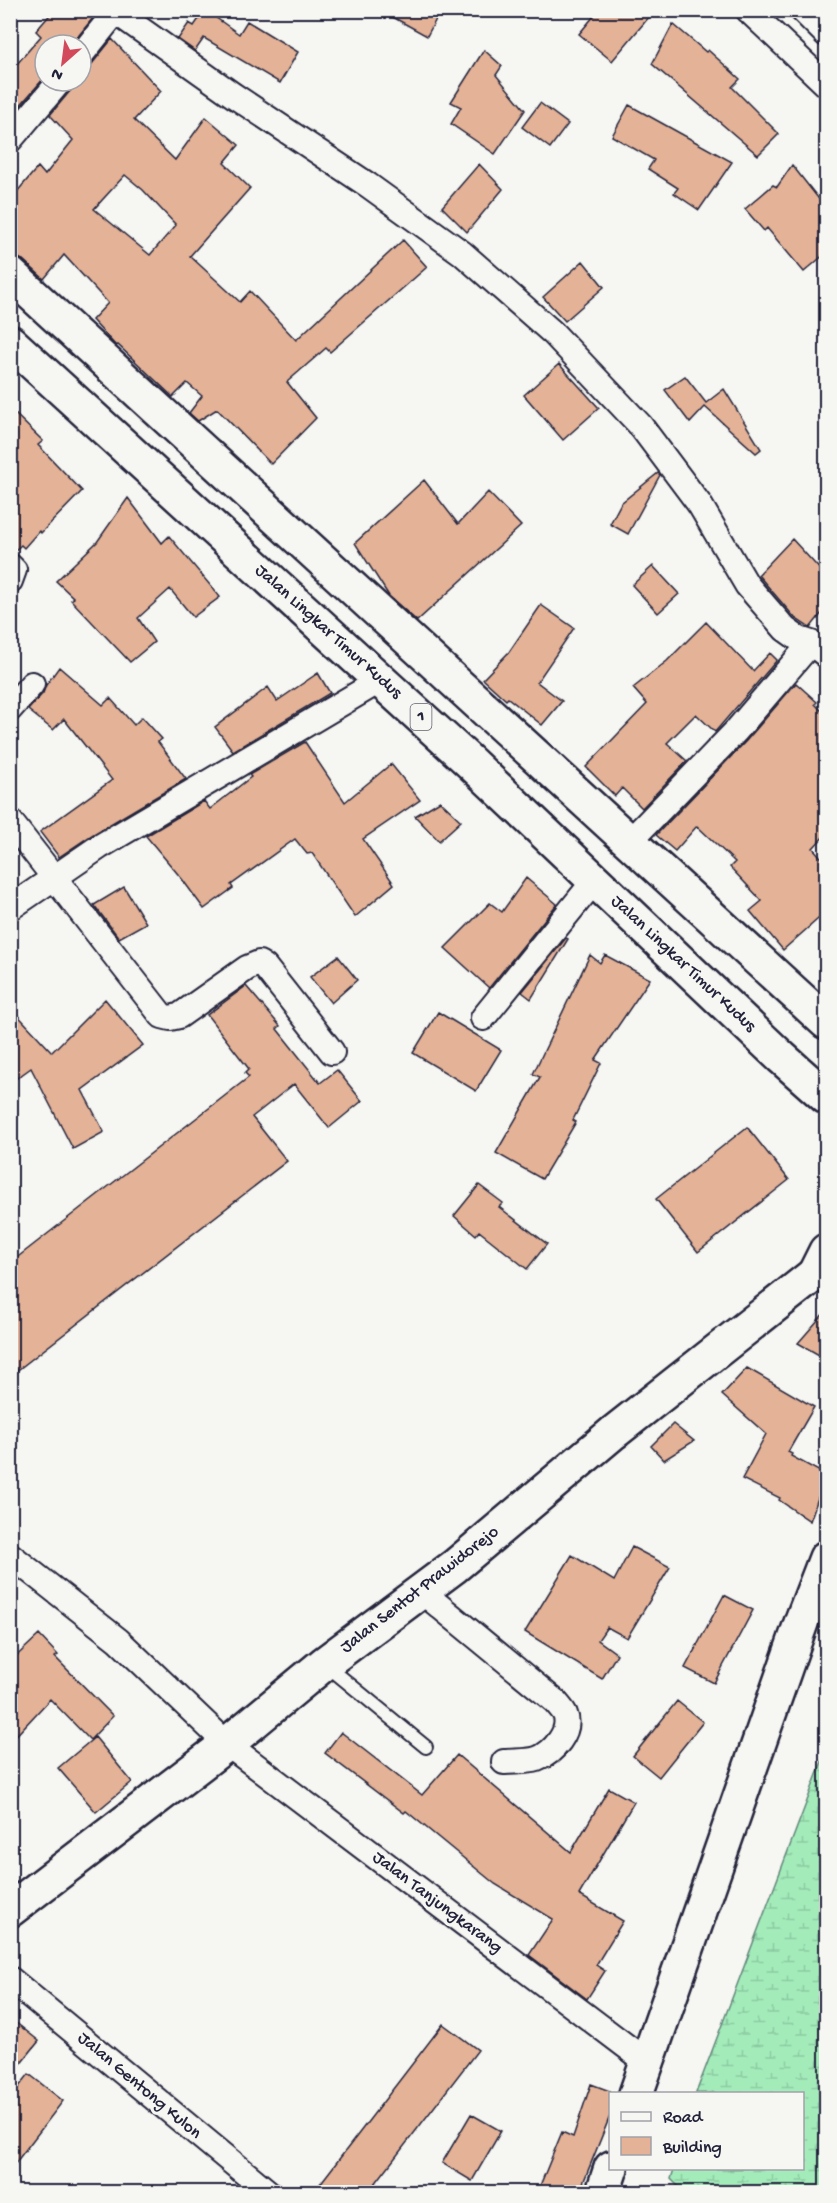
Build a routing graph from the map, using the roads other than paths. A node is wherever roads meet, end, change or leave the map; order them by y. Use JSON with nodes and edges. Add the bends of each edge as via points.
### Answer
{"nodes":[{"id":1,"x":748,"y":10,"type":"edge"},
{"id":2,"x":802,"y":10,"type":"edge"},
{"id":3,"x":116,"y":11,"type":"edge"},
{"id":4,"x":826,"y":34,"type":"edge"},
{"id":5,"x":93,"y":40,"type":"edge"},
{"id":6,"x":826,"y":84,"type":"edge"},
{"id":7,"x":50,"y":93,"type":"edge"},
{"id":8,"x":10,"y":140,"type":"edge"},
{"id":9,"x":10,"y":274,"type":"edge"},
{"id":10,"x":10,"y":342,"type":"edge"},
{"id":11,"x":10,"y":566,"type":"edge"},
{"id":12,"x":10,"y":581,"type":"edge"},
{"id":13,"x":819,"y":649,"type":"edge"},
{"id":14,"x":381,"y":680,"type":"junction"},
{"id":15,"x":32,"y":684,"type":"dead end"},
{"id":16,"x":10,"y":709,"type":"edge"},
{"id":17,"x":10,"y":821,"type":"edge"},
{"id":18,"x":630,"y":841,"type":"junction"},
{"id":19,"x":56,"y":877,"type":"junction"},
{"id":20,"x":595,"y":880,"type":"junction"},
{"id":21,"x":10,"y":908,"type":"edge"},
{"id":22,"x":793,"y":992,"type":"junction"},
{"id":23,"x":826,"y":1012,"type":"edge"},
{"id":24,"x":483,"y":1018,"type":"dead end"},
{"id":25,"x":826,"y":1022,"type":"edge"},
{"id":26,"x":332,"y":1052,"type":"dead end"},
{"id":27,"x":826,"y":1097,"type":"edge"},
{"id":28,"x":822,"y":1264,"type":"edge"},
{"id":29,"x":10,"y":1555,"type":"edge"},
{"id":30,"x":826,"y":1558,"type":"edge"},
{"id":31,"x":421,"y":1592,"type":"junction"},
{"id":32,"x":325,"y":1663,"type":"junction"},
{"id":33,"x":227,"y":1744,"type":"junction"},
{"id":34,"x":426,"y":1747,"type":"dead end"},
{"id":35,"x":504,"y":1762,"type":"dead end"},
{"id":36,"x":10,"y":1910,"type":"edge"},
{"id":37,"x":10,"y":1978,"type":"edge"},
{"id":38,"x":647,"y":2062,"type":"junction"},
{"id":39,"x":637,"y":2092,"type":"edge"},
{"id":40,"x":611,"y":2170,"type":"edge"},
{"id":41,"x":254,"y":2188,"type":"edge"},
{"id":42,"x":603,"y":2193,"type":"edge"}],
"edges":[{"from":1,"to":6,"type":"street"},
{"from":2,"to":4,"type":"street"},
{"from":3,"to":5,"type":"street"},
{"from":3,"to":13,"type":"street","via":[[462,253],[553,333],[640,425],[700,505],[747,585],[785,629]]},
{"from":7,"to":8,"type":"street"},
{"from":9,"to":18,"type":"main road"},
{"from":10,"to":14,"type":"main road","name":"Jalan Lingkar Timur Kudus","number":"1"},
{"from":11,"to":12,"type":"street","via":[[14,570]]},
{"from":13,"to":18,"type":"street"},
{"from":14,"to":19,"type":"street","via":[[99,847]]},
{"from":14,"to":20,"type":"main road","name":"Jalan Lingkar Timur Kudus","number":"1"},
{"from":15,"to":16,"type":"street"},
{"from":17,"to":19,"type":"street"},
{"from":18,"to":22,"type":"main road"},
{"from":19,"to":21,"type":"street"},
{"from":19,"to":26,"type":"street","via":[[162,1016],[179,1016],[259,963]]},
{"from":20,"to":24,"type":"street"},
{"from":20,"to":27,"type":"main road","name":"Jalan Lingkar Timur Kudus","number":"1"},
{"from":22,"to":23,"type":"main road"},
{"from":22,"to":25,"type":"main road"},
{"from":28,"to":31,"type":"main road","name":"Jalan Sentot Prawidorejo"},
{"from":29,"to":33,"type":"street","name":"Jalan Tanjungkarang","via":[[118,1640]]},
{"from":30,"to":38,"type":"main road"},
{"from":31,"to":32,"type":"main road","name":"Jalan Sentot Prawidorejo"},
{"from":31,"to":35,"type":"street","via":[[556,1702],[565,1715],[566,1728],[548,1754],[535,1760]]},
{"from":32,"to":33,"type":"main road","name":"Jalan Sentot Prawidorejo"},
{"from":32,"to":34,"type":"lane"},
{"from":33,"to":36,"type":"main road","name":"Jalan Sentot Prawidorejo"},
{"from":33,"to":38,"type":"street","name":"Jalan Tanjungkarang"},
{"from":37,"to":41,"type":"street","name":"Jalan Gentong Kulon"},
{"from":38,"to":39,"type":"main road"},
{"from":40,"to":42,"type":"main road"}]}
